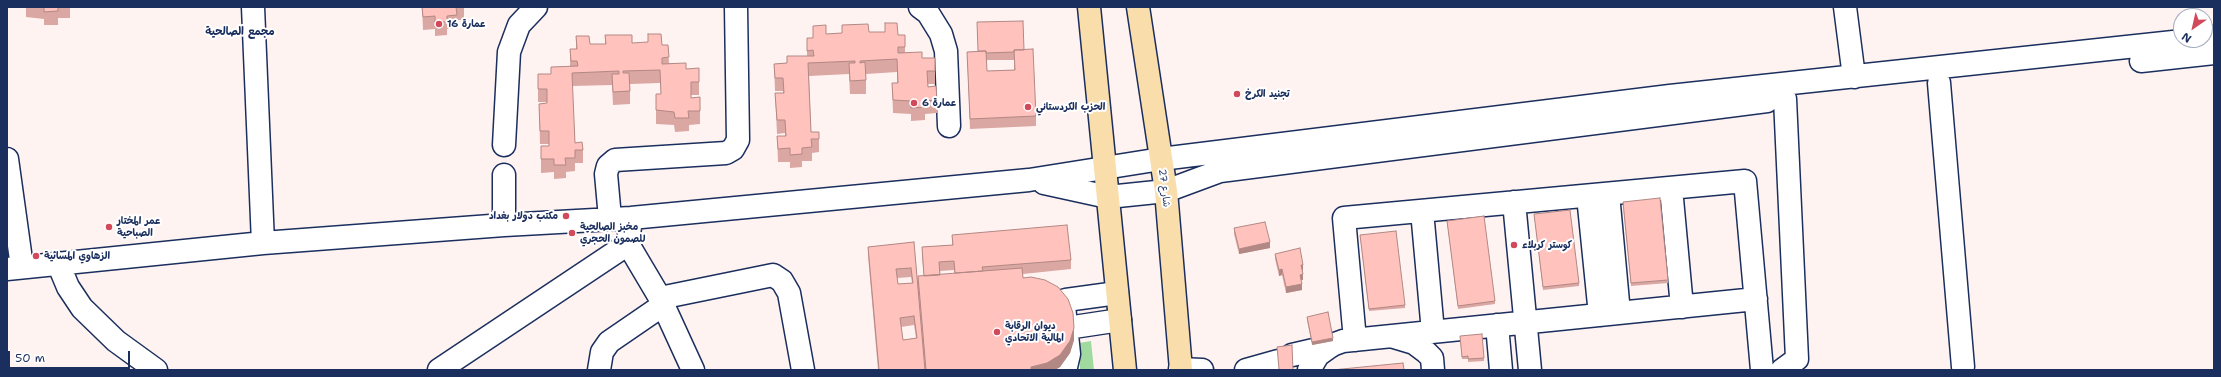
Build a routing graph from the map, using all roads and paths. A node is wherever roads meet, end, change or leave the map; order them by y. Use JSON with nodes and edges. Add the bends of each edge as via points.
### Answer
{"nodes":[{"id":1,"x":253,"y":7,"type":"edge"},
{"id":2,"x":536,"y":7,"type":"edge"},
{"id":3,"x":736,"y":7,"type":"edge"},
{"id":4,"x":920,"y":7,"type":"edge"},
{"id":5,"x":1089,"y":7,"type":"edge"},
{"id":6,"x":1138,"y":7,"type":"edge"},
{"id":7,"x":1846,"y":7,"type":"edge"},
{"id":8,"x":2173,"y":42,"type":"edge"},
{"id":9,"x":2214,"y":53,"type":"edge"},
{"id":10,"x":1854,"y":77,"type":"junction"},
{"id":11,"x":1939,"y":83,"type":"junction"},
{"id":12,"x":1785,"y":99,"type":"junction"},
{"id":13,"x":949,"y":126,"type":"dead end"},
{"id":14,"x":504,"y":145,"type":"dead end"},
{"id":15,"x":7,"y":159,"type":"edge"},
{"id":16,"x":1161,"y":159,"type":"junction"},
{"id":17,"x":1105,"y":169,"type":"junction"},
{"id":18,"x":504,"y":175,"type":"dead end"},
{"id":19,"x":1029,"y":180,"type":"junction"},
{"id":20,"x":1671,"y":188,"type":"junction"},
{"id":21,"x":1166,"y":191,"type":"junction"},
{"id":22,"x":1598,"y":195,"type":"junction"},
{"id":23,"x":1108,"y":197,"type":"junction"},
{"id":24,"x":1514,"y":202,"type":"junction"},
{"id":25,"x":1422,"y":211,"type":"junction"},
{"id":26,"x":610,"y":218,"type":"junction"},
{"id":27,"x":631,"y":218,"type":"junction"},
{"id":28,"x":504,"y":225,"type":"junction"},
{"id":29,"x":263,"y":243,"type":"junction"},
{"id":30,"x":628,"y":244,"type":"junction"},
{"id":31,"x":58,"y":264,"type":"junction"},
{"id":32,"x":14,"y":268,"type":"edge"},
{"id":33,"x":1118,"y":293,"type":"junction"},
{"id":34,"x":1756,"y":299,"type":"junction"},
{"id":35,"x":661,"y":301,"type":"junction"},
{"id":36,"x":1682,"y":307,"type":"junction"},
{"id":37,"x":1610,"y":314,"type":"junction"},
{"id":38,"x":1120,"y":320,"type":"junction"},
{"id":39,"x":1525,"y":322,"type":"junction"},
{"id":40,"x":1497,"y":325,"type":"junction"},
{"id":41,"x":1067,"y":328,"type":"junction"},
{"id":42,"x":1433,"y":332,"type":"junction"},
{"id":43,"x":1389,"y":336,"type":"junction"},
{"id":44,"x":1355,"y":340,"type":"junction"},
{"id":45,"x":1332,"y":345,"type":"junction"},
{"id":46,"x":1963,"y":367,"type":"dead end"},
{"id":47,"x":1180,"y":369,"type":"edge"},
{"id":48,"x":156,"y":370,"type":"edge"},
{"id":49,"x":439,"y":370,"type":"edge"},
{"id":50,"x":599,"y":370,"type":"edge"},
{"id":51,"x":692,"y":370,"type":"edge"},
{"id":52,"x":803,"y":370,"type":"edge"},
{"id":53,"x":1062,"y":370,"type":"edge"},
{"id":54,"x":1125,"y":370,"type":"edge"},
{"id":55,"x":1202,"y":370,"type":"edge"},
{"id":56,"x":1246,"y":370,"type":"edge"},
{"id":57,"x":1309,"y":370,"type":"edge"},
{"id":58,"x":1433,"y":370,"type":"edge"},
{"id":59,"x":1501,"y":370,"type":"edge"},
{"id":60,"x":1530,"y":370,"type":"edge"},
{"id":61,"x":1762,"y":370,"type":"edge"},
{"id":62,"x":1782,"y":370,"type":"edge"}],
"edges":[{"from":1,"to":29,"type":"street"},
{"from":2,"to":14,"type":"street","via":[[519,25],[508,52]]},
{"from":3,"to":26,"type":"street","via":[[738,140],[733,149],[726,153],[615,160],[608,166],[606,174]]},
{"from":4,"to":13,"type":"street","via":[[928,13],[941,34],[946,51]]},
{"from":5,"to":17,"type":"main road"},
{"from":6,"to":16,"type":"main road","name":"شارع 27"},
{"from":7,"to":10,"type":"street"},
{"from":8,"to":10,"type":"street"},
{"from":9,"to":11,"type":"street"},
{"from":10,"to":16,"type":"street","via":[[1670,96]]},
{"from":11,"to":12,"type":"street"},
{"from":11,"to":46,"type":"street"},
{"from":12,"to":21,"type":"street","via":[[1220,171]]},
{"from":12,"to":62,"type":"street","via":[[1797,359]]},
{"from":15,"to":32,"type":"street"},
{"from":16,"to":17,"type":"street"},
{"from":16,"to":21,"type":"main road","name":"شارع 27"},
{"from":17,"to":19,"type":"street"},
{"from":17,"to":23,"type":"main road"},
{"from":18,"to":28,"type":"street"},
{"from":19,"to":23,"type":"street"},
{"from":19,"to":27,"type":"street"},
{"from":20,"to":22,"type":"street"},
{"from":20,"to":34,"type":"street","via":[[1745,181]]},
{"from":20,"to":36,"type":"street"},
{"from":21,"to":23,"type":"street"},
{"from":21,"to":47,"type":"main road","name":"شارع 27"},
{"from":22,"to":24,"type":"street"},
{"from":22,"to":37,"type":"street"},
{"from":23,"to":33,"type":"main road"},
{"from":24,"to":25,"type":"street"},
{"from":24,"to":39,"type":"street"},
{"from":25,"to":42,"type":"street"},
{"from":25,"to":44,"type":"street","via":[[1344,218]]},
{"from":26,"to":27,"type":"street"},
{"from":26,"to":28,"type":"street"},
{"from":27,"to":30,"type":"street"},
{"from":28,"to":29,"type":"street"},
{"from":29,"to":31,"type":"street"},
{"from":30,"to":35,"type":"street"},
{"from":30,"to":49,"type":"street"},
{"from":31,"to":32,"type":"street"},
{"from":31,"to":48,"type":"street","via":[[68,287],[82,308],[116,341]]},
{"from":33,"to":38,"type":"main road"},
{"from":33,"to":41,"type":"street","via":[[1066,300],[1064,306]]},
{"from":34,"to":36,"type":"street"},
{"from":34,"to":61,"type":"street"},
{"from":35,"to":50,"type":"street","via":[[609,342],[602,352]]},
{"from":35,"to":51,"type":"street"},
{"from":35,"to":52,"type":"street","via":[[773,275],[782,281],[789,293]]},
{"from":36,"to":37,"type":"street"},
{"from":37,"to":39,"type":"street"},
{"from":38,"to":41,"type":"street"},
{"from":38,"to":54,"type":"main road"},
{"from":39,"to":40,"type":"street"},
{"from":39,"to":60,"type":"street"},
{"from":40,"to":42,"type":"street"},
{"from":40,"to":59,"type":"street"},
{"from":41,"to":53,"type":"street","via":[[1069,354],[1066,367]]},
{"from":42,"to":43,"type":"street"},
{"from":43,"to":44,"type":"street"},
{"from":43,"to":58,"type":"street","via":[[1403,338],[1426,352],[1432,358]]},
{"from":44,"to":45,"type":"street"},
{"from":45,"to":56,"type":"street"},
{"from":45,"to":57,"type":"street","via":[[1318,355]]},
{"from":47,"to":55,"type":"street"}]}
